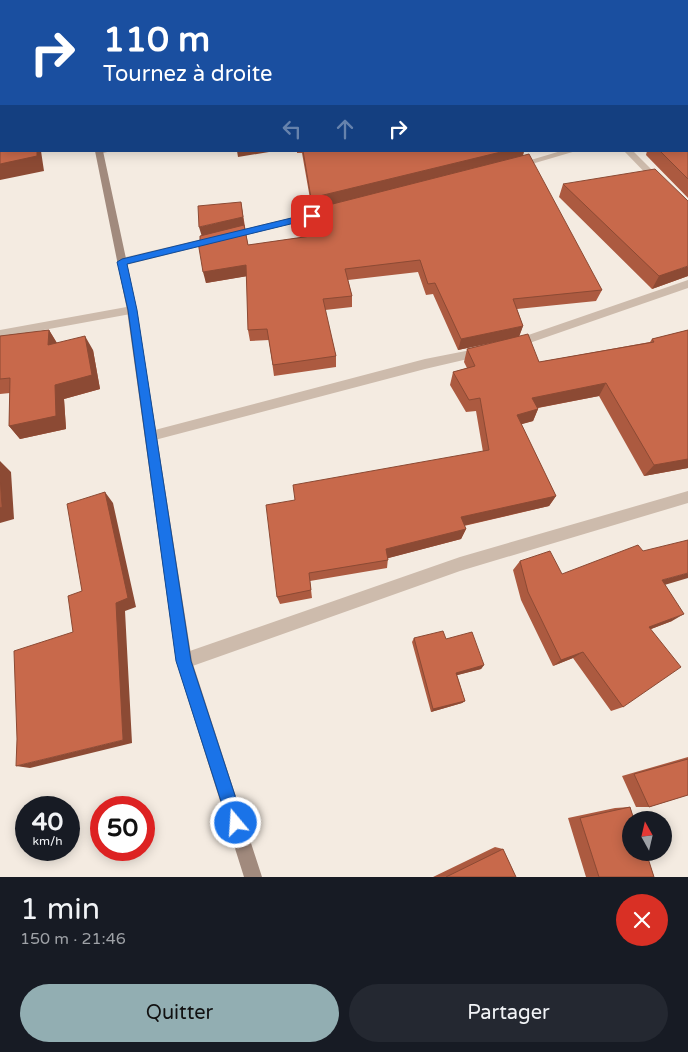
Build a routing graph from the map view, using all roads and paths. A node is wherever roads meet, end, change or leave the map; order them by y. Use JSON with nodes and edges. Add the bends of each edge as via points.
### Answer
{"nodes":[{"id":1,"x":102,"y":152,"type":"edge"},
{"id":2,"x":568,"y":152,"type":"edge"},
{"id":3,"x":629,"y":152,"type":"edge"},
{"id":4,"x":504,"y":169,"type":"edge"},
{"id":5,"x":668,"y":191,"type":"edge"},
{"id":6,"x":341,"y":209,"type":"edge"},
{"id":7,"x":122,"y":262,"type":"junction"},
{"id":8,"x":688,"y":284,"type":"edge"},
{"id":9,"x":132,"y":310,"type":"junction"},
{"id":10,"x":0,"y":334,"type":"edge"},
{"id":11,"x":152,"y":436,"type":"junction"},
{"id":12,"x":688,"y":497,"type":"edge"},
{"id":13,"x":184,"y":661,"type":"junction"},
{"id":14,"x":253,"y":877,"type":"edge"}],
"edges":[{"from":1,"to":7,"type":"main road"},
{"from":2,"to":4,"type":"street"},
{"from":3,"to":5,"type":"street"},
{"from":6,"to":7,"type":"street"},
{"from":7,"to":9,"type":"main road"},
{"from":8,"to":11,"type":"street","via":[[519,343],[425,364]]},
{"from":9,"to":10,"type":"street"},
{"from":9,"to":11,"type":"main road"},
{"from":11,"to":13,"type":"main road"},
{"from":12,"to":13,"type":"street","via":[[460,564]]},
{"from":13,"to":14,"type":"main road"}]}
